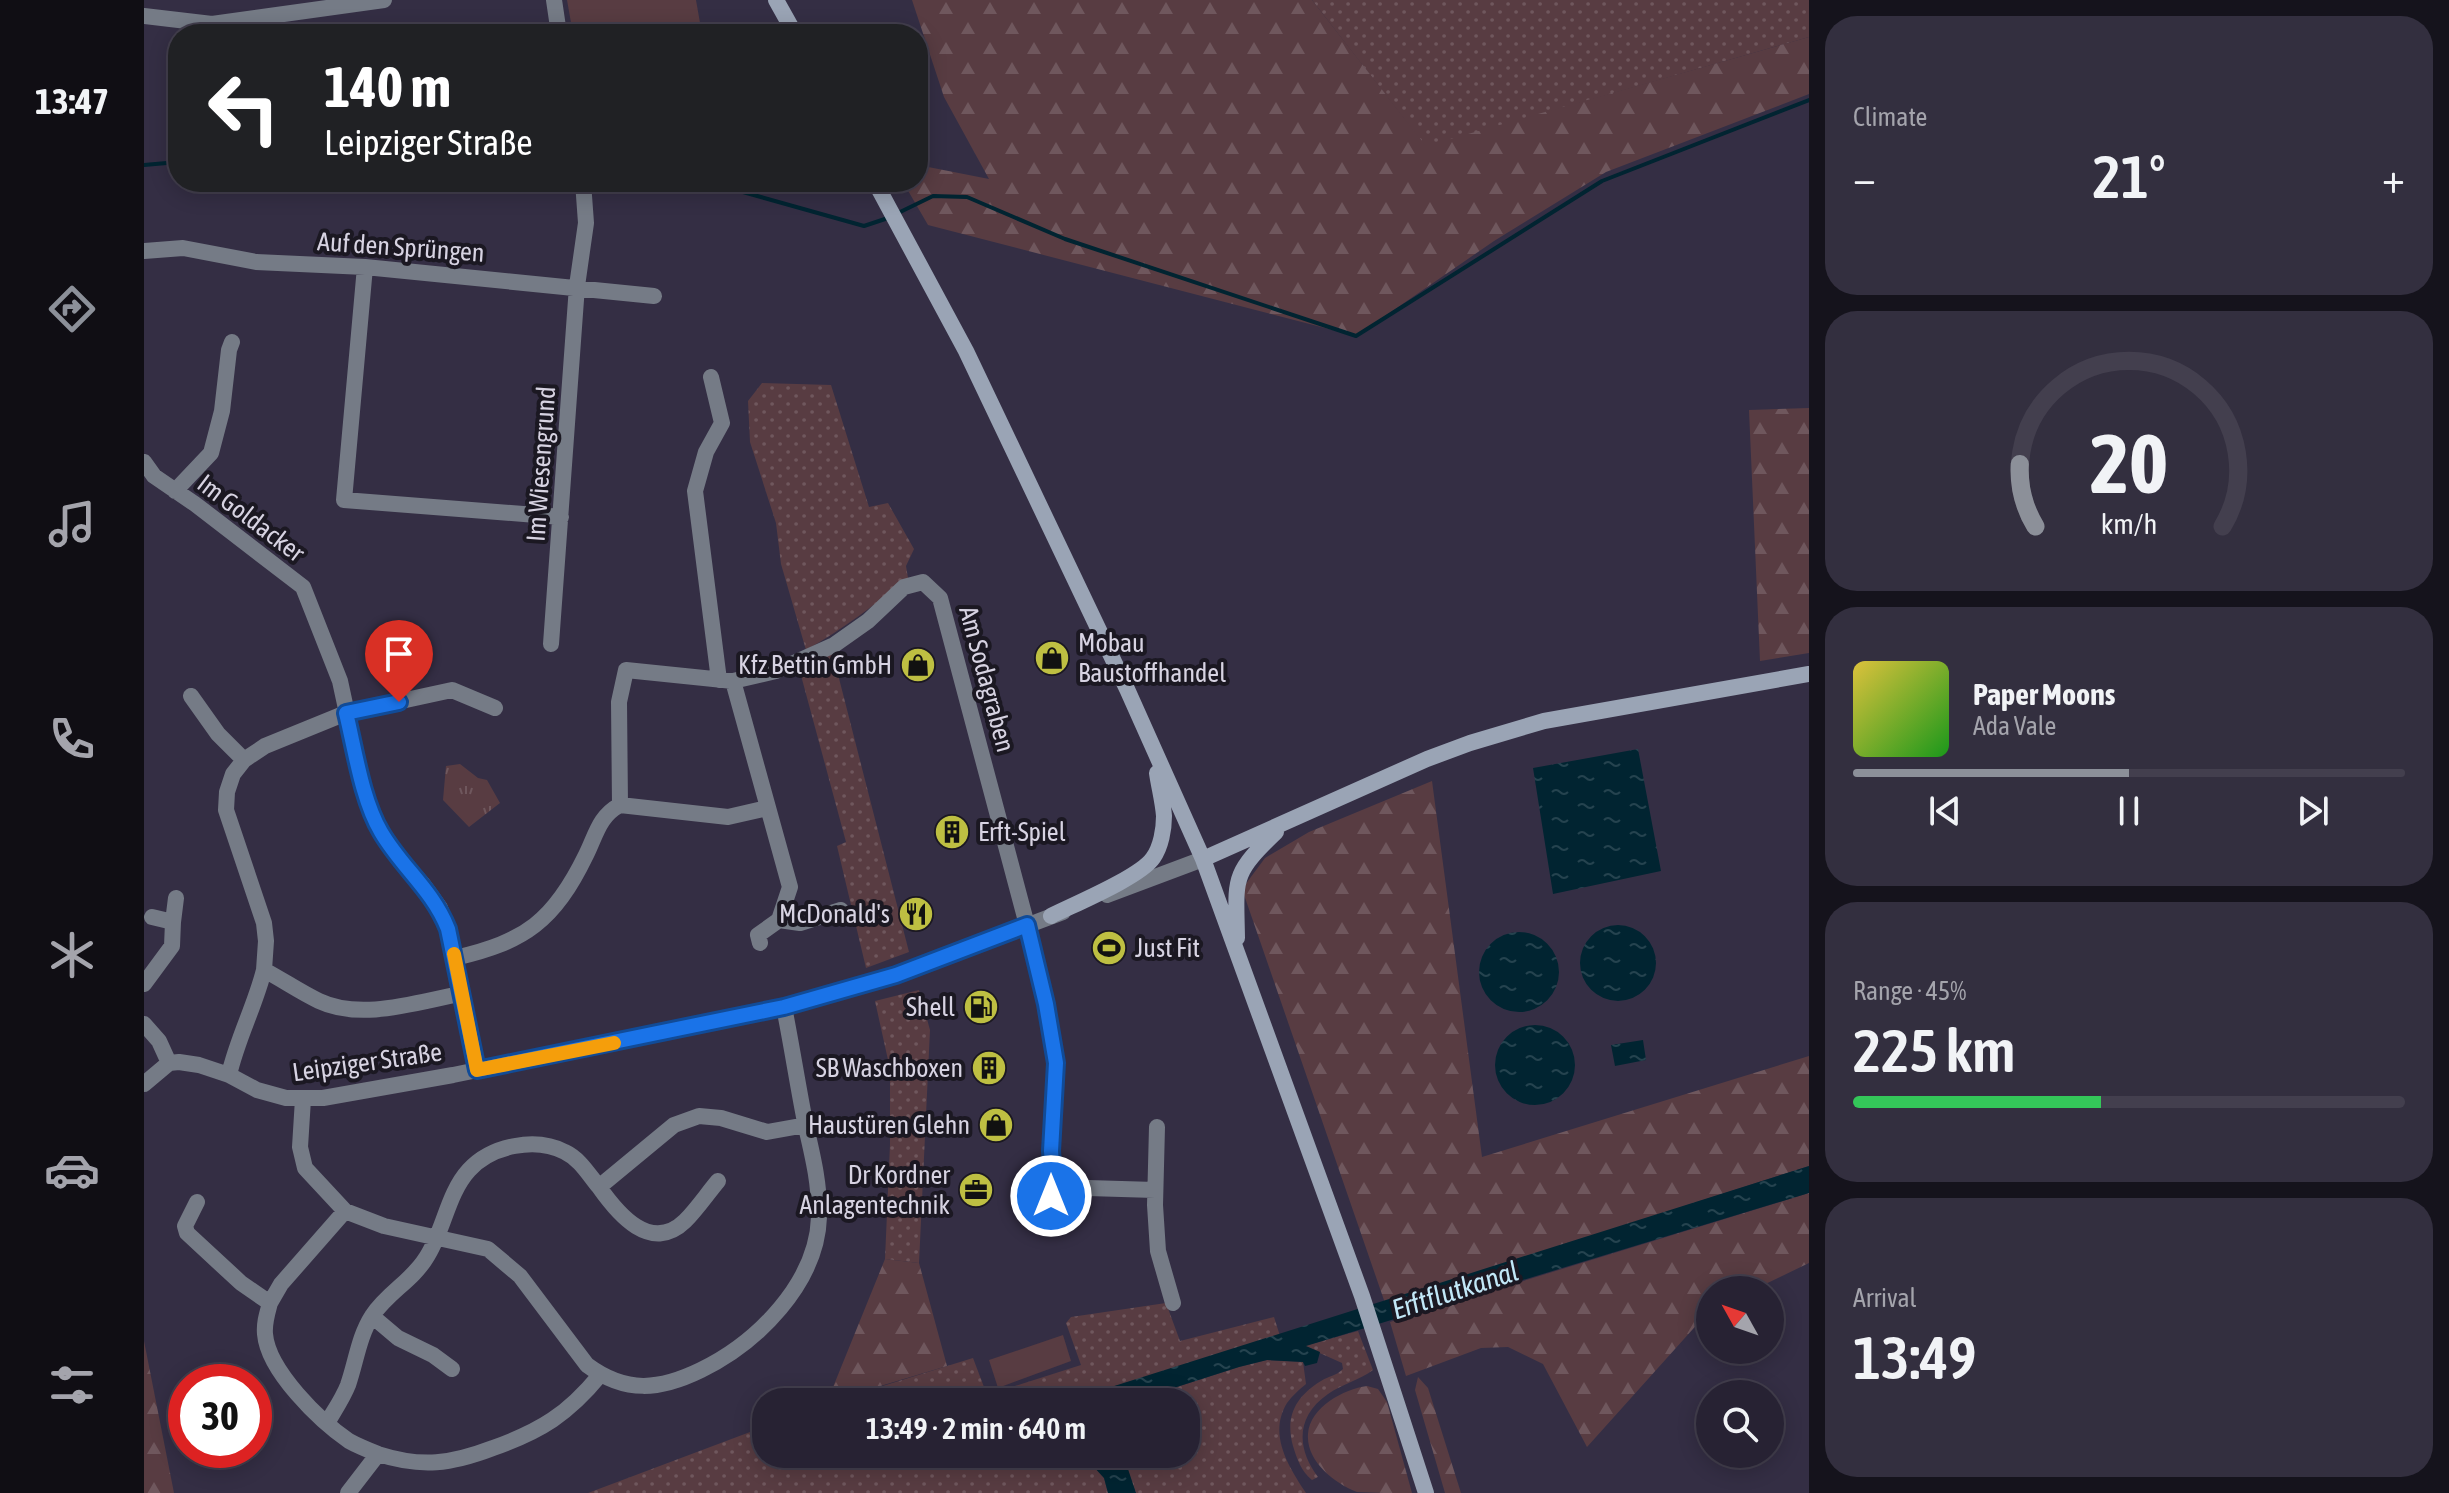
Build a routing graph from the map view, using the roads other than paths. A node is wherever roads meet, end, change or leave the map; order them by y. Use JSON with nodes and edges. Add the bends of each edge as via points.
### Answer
{"nodes":[{"id":1,"x":384,"y":0,"type":"edge"},
{"id":2,"x":554,"y":0,"type":"edge"},
{"id":3,"x":776,"y":0,"type":"edge"},
{"id":4,"x":264,"y":9,"type":"edge"},
{"id":5,"x":144,"y":16,"type":"edge"},
{"id":6,"x":558,"y":24,"type":"edge"},
{"id":7,"x":789,"y":24,"type":"edge"},
{"id":8,"x":583,"y":192,"type":"edge"},
{"id":9,"x":880,"y":192,"type":"edge"},
{"id":10,"x":144,"y":251,"type":"edge"},
{"id":11,"x":365,"y":267,"type":"junction"},
{"id":12,"x":577,"y":286,"type":"junction"},
{"id":13,"x":654,"y":296,"type":"dead end"},
{"id":14,"x":232,"y":342,"type":"dead end"},
{"id":15,"x":711,"y":377,"type":"dead end"},
{"id":16,"x":144,"y":462,"type":"edge"},
{"id":17,"x":175,"y":491,"type":"junction"},
{"id":18,"x":561,"y":517,"type":"junction"},
{"id":19,"x":551,"y":644,"type":"dead end"},
{"id":20,"x":1809,"y":674,"type":"edge"},
{"id":21,"x":726,"y":680,"type":"junction"},
{"id":22,"x":191,"y":696,"type":"dead end"},
{"id":23,"x":495,"y":708,"type":"dead end"},
{"id":24,"x":346,"y":713,"type":"junction"},
{"id":25,"x":1154,"y":752,"type":"junction"},
{"id":26,"x":244,"y":760,"type":"junction"},
{"id":27,"x":620,"y":805,"type":"junction"},
{"id":28,"x":767,"y":808,"type":"junction"},
{"id":29,"x":1286,"y":822,"type":"junction"},
{"id":30,"x":1203,"y":859,"type":"junction"},
{"id":31,"x":176,"y":898,"type":"dead end"},
{"id":32,"x":841,"y":910,"type":"dead end"},
{"id":33,"x":1051,"y":916,"type":"junction"},
{"id":34,"x":152,"y":917,"type":"dead end"},
{"id":35,"x":779,"y":920,"type":"junction"},
{"id":36,"x":173,"y":922,"type":"junction"},
{"id":37,"x":1027,"y":925,"type":"junction"},
{"id":38,"x":760,"y":943,"type":"dead end"},
{"id":39,"x":1237,"y":948,"type":"junction"},
{"id":40,"x":455,"y":958,"type":"junction"},
{"id":41,"x":264,"y":970,"type":"junction"},
{"id":42,"x":144,"y":984,"type":"edge"},
{"id":43,"x":460,"y":994,"type":"junction"},
{"id":44,"x":784,"y":1007,"type":"junction"},
{"id":45,"x":144,"y":1024,"type":"edge"},
{"id":46,"x":169,"y":1063,"type":"junction"},
{"id":47,"x":477,"y":1070,"type":"junction"},
{"id":48,"x":229,"y":1075,"type":"junction"},
{"id":49,"x":144,"y":1084,"type":"edge"},
{"id":50,"x":303,"y":1099,"type":"junction"},
{"id":51,"x":806,"y":1125,"type":"junction"},
{"id":52,"x":1157,"y":1127,"type":"dead end"},
{"id":53,"x":718,"y":1181,"type":"dead end"},
{"id":54,"x":599,"y":1187,"type":"junction"},
{"id":55,"x":1054,"y":1187,"type":"junction"},
{"id":56,"x":1155,"y":1190,"type":"junction"},
{"id":57,"x":197,"y":1202,"type":"dead end"},
{"id":58,"x":345,"y":1211,"type":"junction"},
{"id":59,"x":1030,"y":1219,"type":"dead end"},
{"id":60,"x":437,"y":1236,"type":"junction"},
{"id":61,"x":270,"y":1303,"type":"junction"},
{"id":62,"x":1173,"y":1303,"type":"dead end"},
{"id":63,"x":372,"y":1316,"type":"junction"},
{"id":64,"x":452,"y":1369,"type":"dead end"},
{"id":65,"x":600,"y":1375,"type":"junction"},
{"id":66,"x":327,"y":1423,"type":"junction"},
{"id":67,"x":378,"y":1454,"type":"junction"},
{"id":68,"x":348,"y":1493,"type":"edge"},
{"id":69,"x":1426,"y":1493,"type":"edge"}],
"edges":[{"from":1,"to":4,"type":"street"},
{"from":2,"to":6,"type":"street"},
{"from":3,"to":7,"type":"main road"},
{"from":4,"to":5,"type":"street","via":[[212,24]]},
{"from":8,"to":12,"type":"street","name":"Im Wiesengrund","via":[[586,223]]},
{"from":9,"to":25,"type":"main road","via":[[973,365]]},
{"from":10,"to":11,"type":"street","name":"Auf den Sprüngen","via":[[183,248],[256,262]]},
{"from":11,"to":12,"type":"street","name":"Auf den Sprüngen"},
{"from":11,"to":18,"type":"street","via":[[344,500]]},
{"from":12,"to":13,"type":"street","name":"Auf den Sprüngen"},
{"from":12,"to":18,"type":"street","name":"Im Wiesengrund"},
{"from":14,"to":17,"type":"street","name":"Im Goldacker","via":[[211,453]]},
{"from":15,"to":21,"type":"street","via":[[722,423],[706,452],[695,491]]},
{"from":16,"to":17,"type":"street","name":"Im Goldacker"},
{"from":17,"to":24,"type":"street","name":"Im Goldacker","via":[[303,587],[340,681]]},
{"from":18,"to":19,"type":"street","name":"Im Wiesengrund"},
{"from":20,"to":29,"type":"main road","via":[[1544,721],[1442,753]]},
{"from":21,"to":27,"type":"street","name":"Am Sodagraben","via":[[626,670],[619,702]]},
{"from":21,"to":28,"type":"street"},
{"from":21,"to":37,"type":"street","name":"Am Sodagraben","via":[[776,671],[834,645],[904,587],[923,582],[940,598],[950,628]]},
{"from":22,"to":26,"type":"street"},
{"from":23,"to":24,"type":"street","via":[[452,690]]},
{"from":24,"to":26,"type":"street"},
{"from":24,"to":40,"type":"street","name":"Im Goldacker","via":[[373,818],[440,908]]},
{"from":25,"to":30,"type":"main road"},
{"from":25,"to":33,"type":"main road","via":[[1164,816],[1154,857]]},
{"from":26,"to":41,"type":"street","via":[[233,774],[226,810],[264,923]]},
{"from":27,"to":28,"type":"street","via":[[728,817]]},
{"from":27,"to":40,"type":"street","via":[[601,821],[569,885],[544,919],[494,949]]},
{"from":28,"to":35,"type":"street","via":[[790,887]]},
{"from":29,"to":30,"type":"main road"},
{"from":29,"to":39,"type":"main road","via":[[1250,857],[1238,877]]},
{"from":30,"to":33,"type":"street","name":"Leipziger Straße"},
{"from":30,"to":39,"type":"main road"},
{"from":31,"to":36,"type":"street"},
{"from":32,"to":35,"type":"street","via":[[800,923]]},
{"from":33,"to":37,"type":"street","name":"Leipziger Straße"},
{"from":34,"to":36,"type":"street"},
{"from":35,"to":38,"type":"street","via":[[758,935]]},
{"from":36,"to":42,"type":"street","via":[[172,946]]},
{"from":37,"to":44,"type":"street","name":"Leipziger Straße","via":[[896,975]]},
{"from":37,"to":55,"type":"street","via":[[1056,1063]]},
{"from":39,"to":69,"type":"main road","via":[[1377,1339]]},
{"from":40,"to":43,"type":"street","name":"Im Goldacker"},
{"from":41,"to":43,"type":"street","via":[[320,1002],[347,1010]]},
{"from":41,"to":48,"type":"street"},
{"from":43,"to":47,"type":"street","name":"Im Goldacker"},
{"from":44,"to":47,"type":"street","name":"Leipziger Straße"},
{"from":44,"to":51,"type":"street"},
{"from":45,"to":46,"type":"street"},
{"from":46,"to":48,"type":"street","name":"Leipziger Straße"},
{"from":46,"to":49,"type":"street"},
{"from":47,"to":50,"type":"street","name":"Leipziger Straße"},
{"from":48,"to":50,"type":"street","name":"Leipziger Straße","via":[[257,1090]]},
{"from":50,"to":58,"type":"street","via":[[300,1147],[305,1168]]},
{"from":51,"to":54,"type":"street","via":[[767,1132],[721,1118],[687,1119]]},
{"from":51,"to":65,"type":"street","via":[[819,1220],[803,1276],[790,1295],[739,1346],[685,1377],[637,1386]]},
{"from":52,"to":56,"type":"street"},
{"from":53,"to":54,"type":"street","via":[[683,1224],[660,1234],[634,1228]]},
{"from":54,"to":60,"type":"street","via":[[566,1152],[524,1143],[470,1169]]},
{"from":55,"to":56,"type":"street"},
{"from":55,"to":59,"type":"street","via":[[1047,1205]]},
{"from":56,"to":62,"type":"street","via":[[1158,1251]]},
{"from":57,"to":61,"type":"street","via":[[185,1226],[191,1240]]},
{"from":58,"to":60,"type":"street","via":[[384,1226]]},
{"from":58,"to":61,"type":"street"},
{"from":60,"to":63,"type":"street","via":[[419,1269]]},
{"from":60,"to":65,"type":"street","via":[[488,1249],[510,1266]]},
{"from":61,"to":66,"type":"street","via":[[265,1322],[269,1355]]},
{"from":63,"to":64,"type":"street"},
{"from":63,"to":66,"type":"street","via":[[347,1388]]},
{"from":65,"to":67,"type":"street","via":[[552,1422],[472,1456],[442,1464]]},
{"from":66,"to":67,"type":"street","via":[[352,1443]]},
{"from":67,"to":68,"type":"street"}]}
